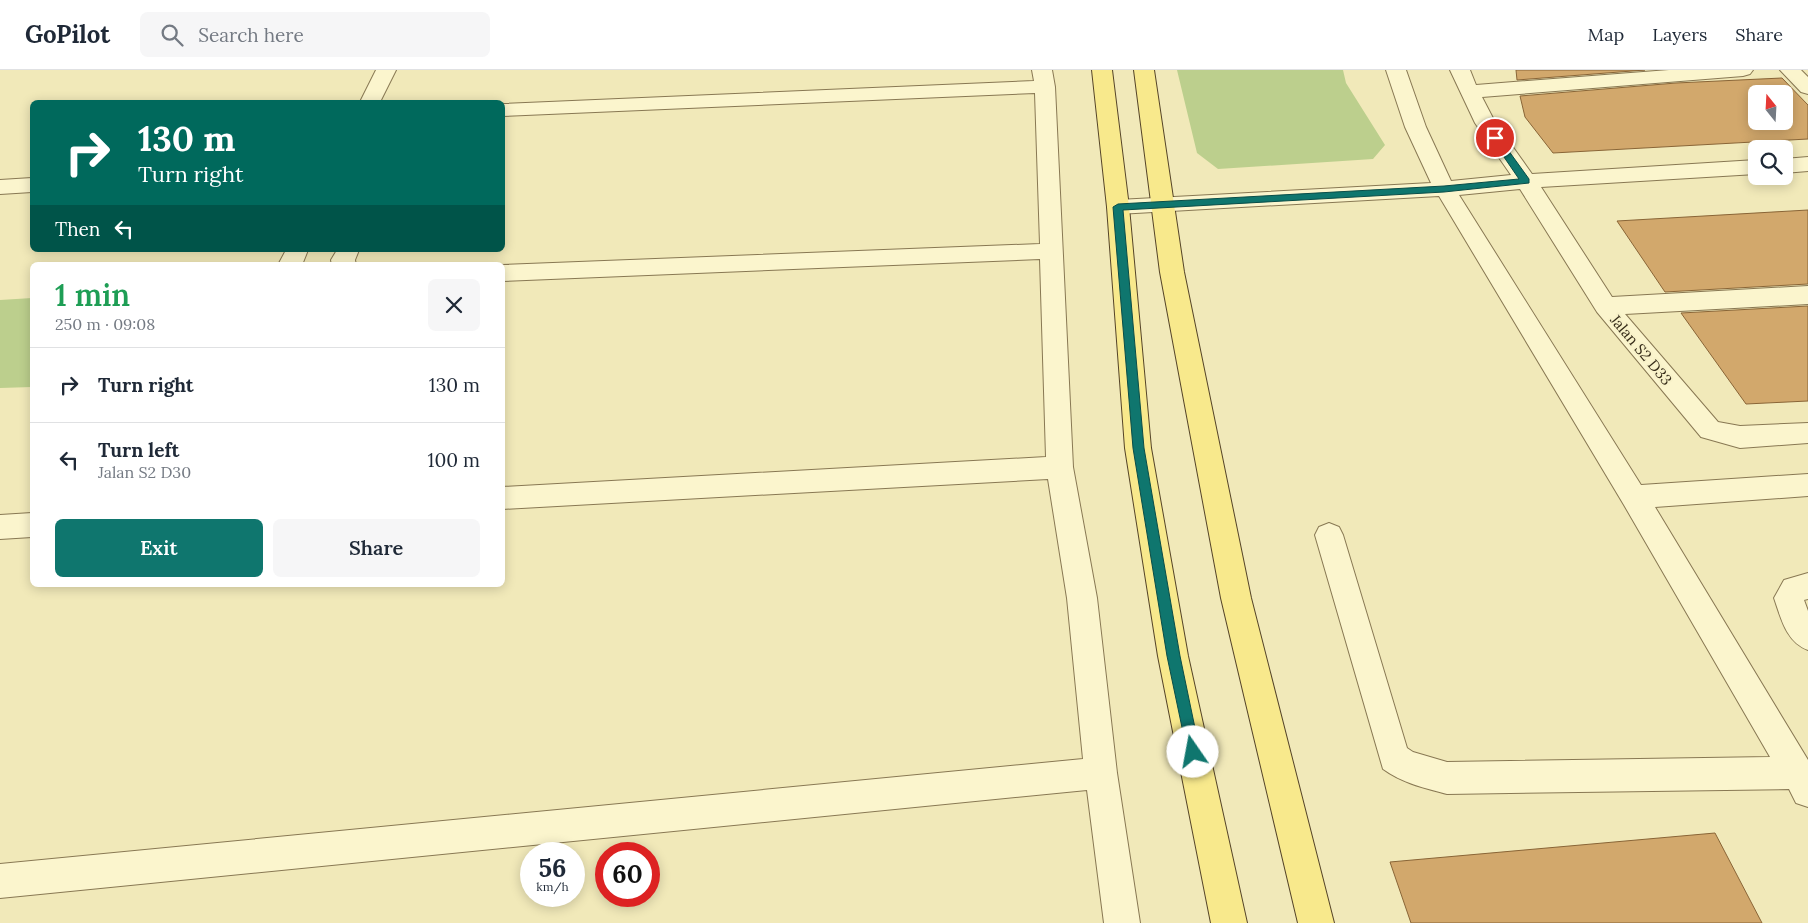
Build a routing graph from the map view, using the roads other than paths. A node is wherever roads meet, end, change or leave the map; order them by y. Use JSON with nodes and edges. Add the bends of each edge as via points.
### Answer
{"nodes":[{"id":1,"x":386,"y":70,"type":"edge"},
{"id":2,"x":1102,"y":70,"type":"edge"},
{"id":3,"x":1144,"y":70,"type":"edge"},
{"id":4,"x":1396,"y":70,"type":"edge"},
{"id":5,"x":1460,"y":70,"type":"edge"},
{"id":6,"x":1743,"y":70,"type":"edge"},
{"id":7,"x":1790,"y":70,"type":"edge"},
{"id":8,"x":1663,"y":72,"type":"edge"},
{"id":9,"x":1043,"y":79,"type":"edge"},
{"id":10,"x":1808,"y":88,"type":"edge"},
{"id":11,"x":1469,"y":92,"type":"junction"},
{"id":12,"x":371,"y":100,"type":"edge"},
{"id":13,"x":505,"y":110,"type":"edge"},
{"id":14,"x":1808,"y":164,"type":"edge"},
{"id":15,"x":1793,"y":165,"type":"edge"},
{"id":16,"x":1748,"y":167,"type":"edge"},
{"id":17,"x":1526,"y":181,"type":"junction"},
{"id":18,"x":30,"y":185,"type":"edge"},
{"id":19,"x":0,"y":187,"type":"edge"},
{"id":20,"x":1444,"y":189,"type":"junction"},
{"id":21,"x":1163,"y":204,"type":"junction"},
{"id":22,"x":1118,"y":207,"type":"junction"},
{"id":23,"x":1052,"y":251,"type":"junction"},
{"id":24,"x":505,"y":273,"type":"edge"},
{"id":25,"x":1808,"y":296,"type":"edge"},
{"id":26,"x":1605,"y":306,"type":"junction"},
{"id":27,"x":1808,"y":433,"type":"edge"},
{"id":28,"x":1060,"y":467,"type":"junction"},
{"id":29,"x":1808,"y":484,"type":"edge"},
{"id":30,"x":1634,"y":496,"type":"junction"},
{"id":31,"x":505,"y":498,"type":"edge"},
{"id":32,"x":30,"y":525,"type":"edge"},
{"id":33,"x":0,"y":527,"type":"edge"},
{"id":34,"x":1329,"y":535,"type":"dead end"},
{"id":35,"x":1808,"y":586,"type":"edge"},
{"id":36,"x":1808,"y":636,"type":"edge"},
{"id":37,"x":1101,"y":773,"type":"junction"},
{"id":38,"x":1803,"y":782,"type":"edge"},
{"id":39,"x":0,"y":881,"type":"edge"},
{"id":40,"x":1122,"y":923,"type":"edge"},
{"id":41,"x":1229,"y":923,"type":"edge"},
{"id":42,"x":1316,"y":923,"type":"edge"}],
"edges":[{"from":1,"to":12,"type":"street"},
{"from":2,"to":22,"type":"main road"},
{"from":3,"to":21,"type":"main road"},
{"from":4,"to":20,"type":"street","via":[[1428,157]]},
{"from":5,"to":11,"type":"street","name":"Jalan S2 D33"},
{"from":6,"to":8,"type":"street"},
{"from":7,"to":10,"type":"street"},
{"from":8,"to":11,"type":"street"},
{"from":9,"to":13,"type":"street"},
{"from":9,"to":23,"type":"street"},
{"from":11,"to":17,"type":"street","name":"Jalan S2 D33","via":[[1485,123]]},
{"from":14,"to":15,"type":"street"},
{"from":16,"to":17,"type":"street"},
{"from":17,"to":20,"type":"street"},
{"from":17,"to":26,"type":"street","name":"Jalan S2 D33"},
{"from":18,"to":19,"type":"street"},
{"from":20,"to":21,"type":"street"},
{"from":20,"to":30,"type":"street"},
{"from":21,"to":22,"type":"street"},
{"from":21,"to":42,"type":"main road","via":[[1172,272],[1236,598]]},
{"from":22,"to":41,"type":"main road","via":[[1138,448],[1173,656]]},
{"from":23,"to":24,"type":"street"},
{"from":23,"to":28,"type":"street"},
{"from":25,"to":26,"type":"street"},
{"from":26,"to":27,"type":"street","name":"Jalan S2 D33","via":[[1710,430],[1740,437]]},
{"from":28,"to":31,"type":"street"},
{"from":28,"to":37,"type":"street","via":[[1082,598]]},
{"from":29,"to":30,"type":"street"},
{"from":30,"to":38,"type":"street"},
{"from":32,"to":33,"type":"street"},
{"from":34,"to":38,"type":"street","via":[[1394,758],[1405,766],[1447,778]]},
{"from":35,"to":36,"type":"street","via":[[1794,589],[1789,598],[1796,619]]},
{"from":37,"to":39,"type":"street"},
{"from":37,"to":40,"type":"street"}]}
